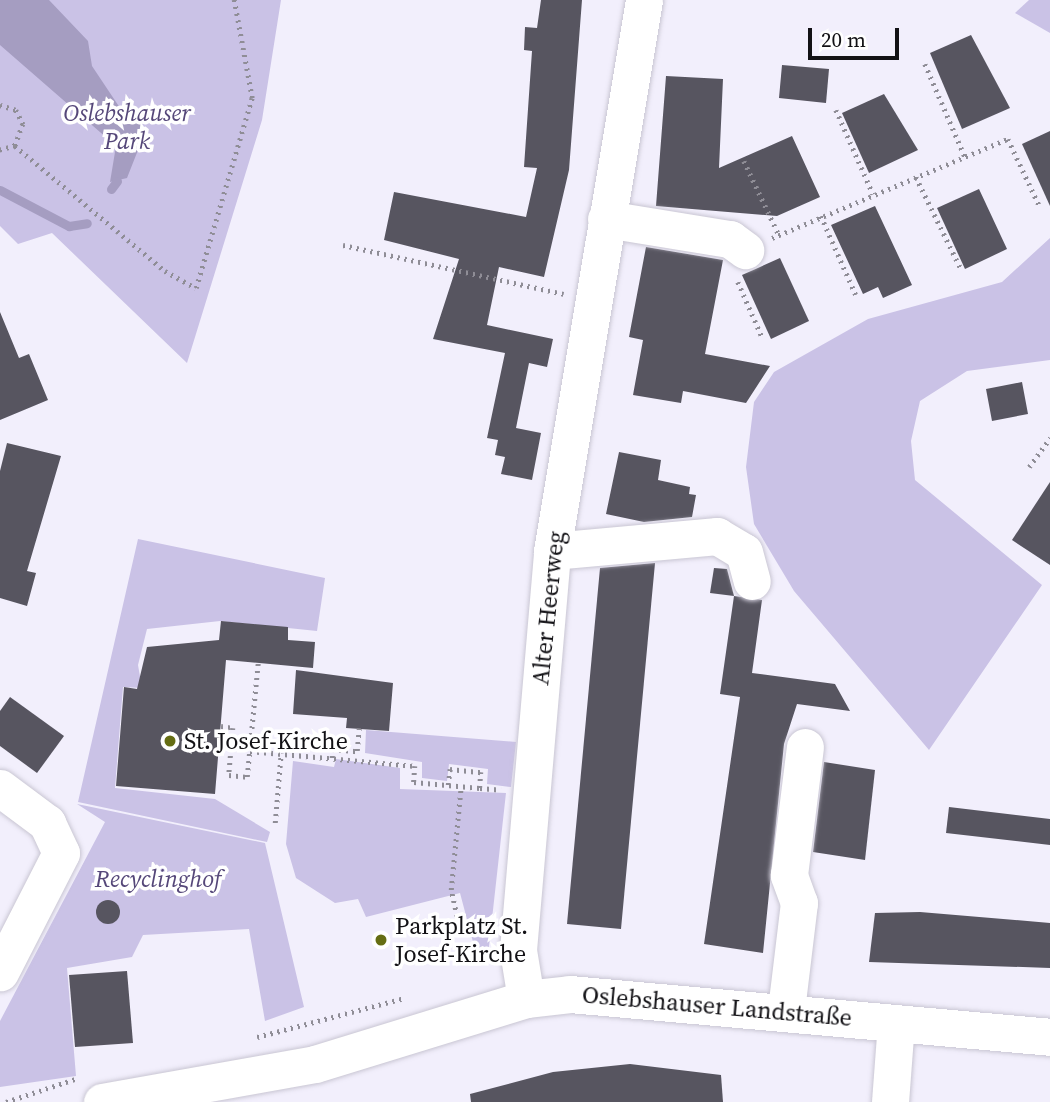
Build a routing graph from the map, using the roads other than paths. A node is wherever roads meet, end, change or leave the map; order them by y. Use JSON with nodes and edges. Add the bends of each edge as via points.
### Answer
{"nodes":[{"id":1,"x":644,"y":0,"type":"edge"},
{"id":2,"x":606,"y":219,"type":"junction"},
{"id":3,"x":745,"y":250,"type":"road end"},
{"id":4,"x":552,"y":551,"type":"junction"},
{"id":5,"x":752,"y":581,"type":"dead end"},
{"id":6,"x":805,"y":747,"type":"dead end"},
{"id":7,"x":0,"y":788,"type":"edge"},
{"id":8,"x":0,"y":972,"type":"edge"},
{"id":9,"x":526,"y":999,"type":"junction"},
{"id":10,"x":786,"y":1010,"type":"junction"},
{"id":11,"x":896,"y":1023,"type":"junction"},
{"id":12,"x":1050,"y":1037,"type":"edge"},
{"id":13,"x":102,"y":1102,"type":"edge"},
{"id":14,"x":890,"y":1102,"type":"edge"}],
"edges":[{"from":1,"to":2,"type":"street","name":"Alter Heerweg"},
{"from":2,"to":3,"type":"street","via":[[730,239]]},
{"from":2,"to":4,"type":"street","name":"Alter Heerweg"},
{"from":4,"to":5,"type":"street","via":[[717,536],[744,552]]},
{"from":4,"to":9,"type":"street","name":"Alter Heerweg","via":[[518,950]]},
{"from":6,"to":10,"type":"street","via":[[789,875],[799,903]]},
{"from":7,"to":8,"type":"street","via":[[47,822],[61,853]]},
{"from":9,"to":10,"type":"street","name":"Oslebshauser Landstraße","via":[[622,995]]},
{"from":9,"to":13,"type":"street","name":"Oslebshauser Landstraße","via":[[315,1064]]},
{"from":10,"to":11,"type":"street","name":"Oslebshauser Landstraße"},
{"from":11,"to":12,"type":"street","name":"Oslebshauser Landstraße"},
{"from":11,"to":14,"type":"street"}]}
